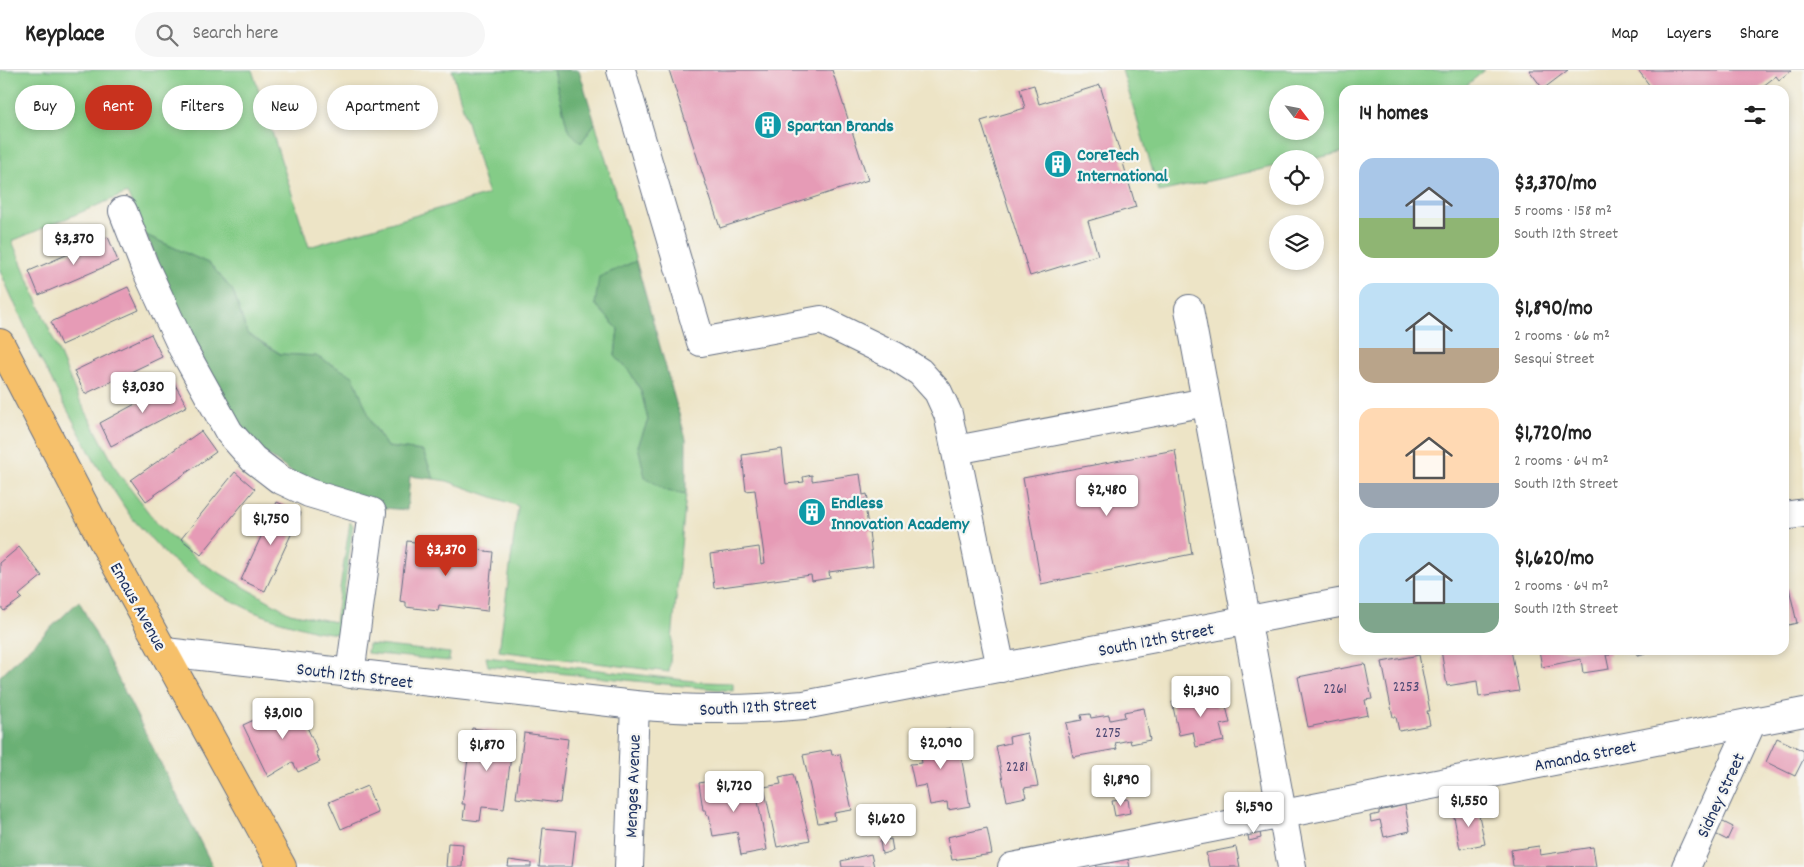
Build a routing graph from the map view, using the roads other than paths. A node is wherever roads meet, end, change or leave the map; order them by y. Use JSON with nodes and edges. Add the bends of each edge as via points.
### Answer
{"nodes":[{"id":1,"x":621,"y":70,"type":"edge"},
{"id":2,"x":123,"y":211,"type":"dead end"},
{"id":3,"x":1189,"y":309,"type":"dead end"},
{"id":4,"x":0,"y":343,"type":"edge"},
{"id":5,"x":1206,"y":402,"type":"junction"},
{"id":6,"x":956,"y":450,"type":"junction"},
{"id":7,"x":1804,"y":513,"type":"edge"},
{"id":8,"x":1789,"y":515,"type":"edge"},
{"id":9,"x":1339,"y":603,"type":"edge"},
{"id":10,"x":1246,"y":622,"type":"junction"},
{"id":11,"x":165,"y":652,"type":"junction"},
{"id":12,"x":1001,"y":668,"type":"junction"},
{"id":13,"x":350,"y":674,"type":"junction"},
{"id":14,"x":635,"y":705,"type":"junction"},
{"id":15,"x":1804,"y":712,"type":"edge"},
{"id":16,"x":1752,"y":722,"type":"junction"},
{"id":17,"x":1282,"y":814,"type":"junction"},
{"id":18,"x":282,"y":867,"type":"edge"},
{"id":19,"x":629,"y":867,"type":"edge"},
{"id":20,"x":1012,"y":867,"type":"edge"},
{"id":21,"x":1292,"y":867,"type":"edge"},
{"id":22,"x":1686,"y":867,"type":"edge"}],
"edges":[{"from":1,"to":6,"type":"street","via":[[701,342],[820,320],[895,356],[920,372],[938,392],[948,414]]},
{"from":2,"to":13,"type":"street","via":[[183,349],[228,432],[253,459],[279,480],[309,493],[372,512]]},
{"from":3,"to":5,"type":"street"},
{"from":4,"to":11,"type":"main road","name":"Emaus Avenue","via":[[55,452]]},
{"from":5,"to":6,"type":"street"},
{"from":5,"to":10,"type":"street"},
{"from":6,"to":12,"type":"street"},
{"from":7,"to":8,"type":"street"},
{"from":9,"to":10,"type":"street","name":"South 12th Street"},
{"from":10,"to":12,"type":"street","name":"South 12th Street"},
{"from":10,"to":17,"type":"street"},
{"from":11,"to":13,"type":"street","name":"South 12th Street"},
{"from":11,"to":18,"type":"main road","name":"Emaus Avenue"},
{"from":12,"to":14,"type":"street","name":"South 12th Street","via":[[804,706],[741,710]]},
{"from":13,"to":14,"type":"street","name":"South 12th Street"},
{"from":14,"to":19,"type":"street","name":"Menges Avenue"},
{"from":15,"to":16,"type":"street","name":"Amanda Street"},
{"from":16,"to":17,"type":"street","name":"Amanda Street"},
{"from":16,"to":22,"type":"street","name":"Sidney Street"},
{"from":17,"to":20,"type":"street","name":"Amanda Street"},
{"from":17,"to":21,"type":"street"}]}
